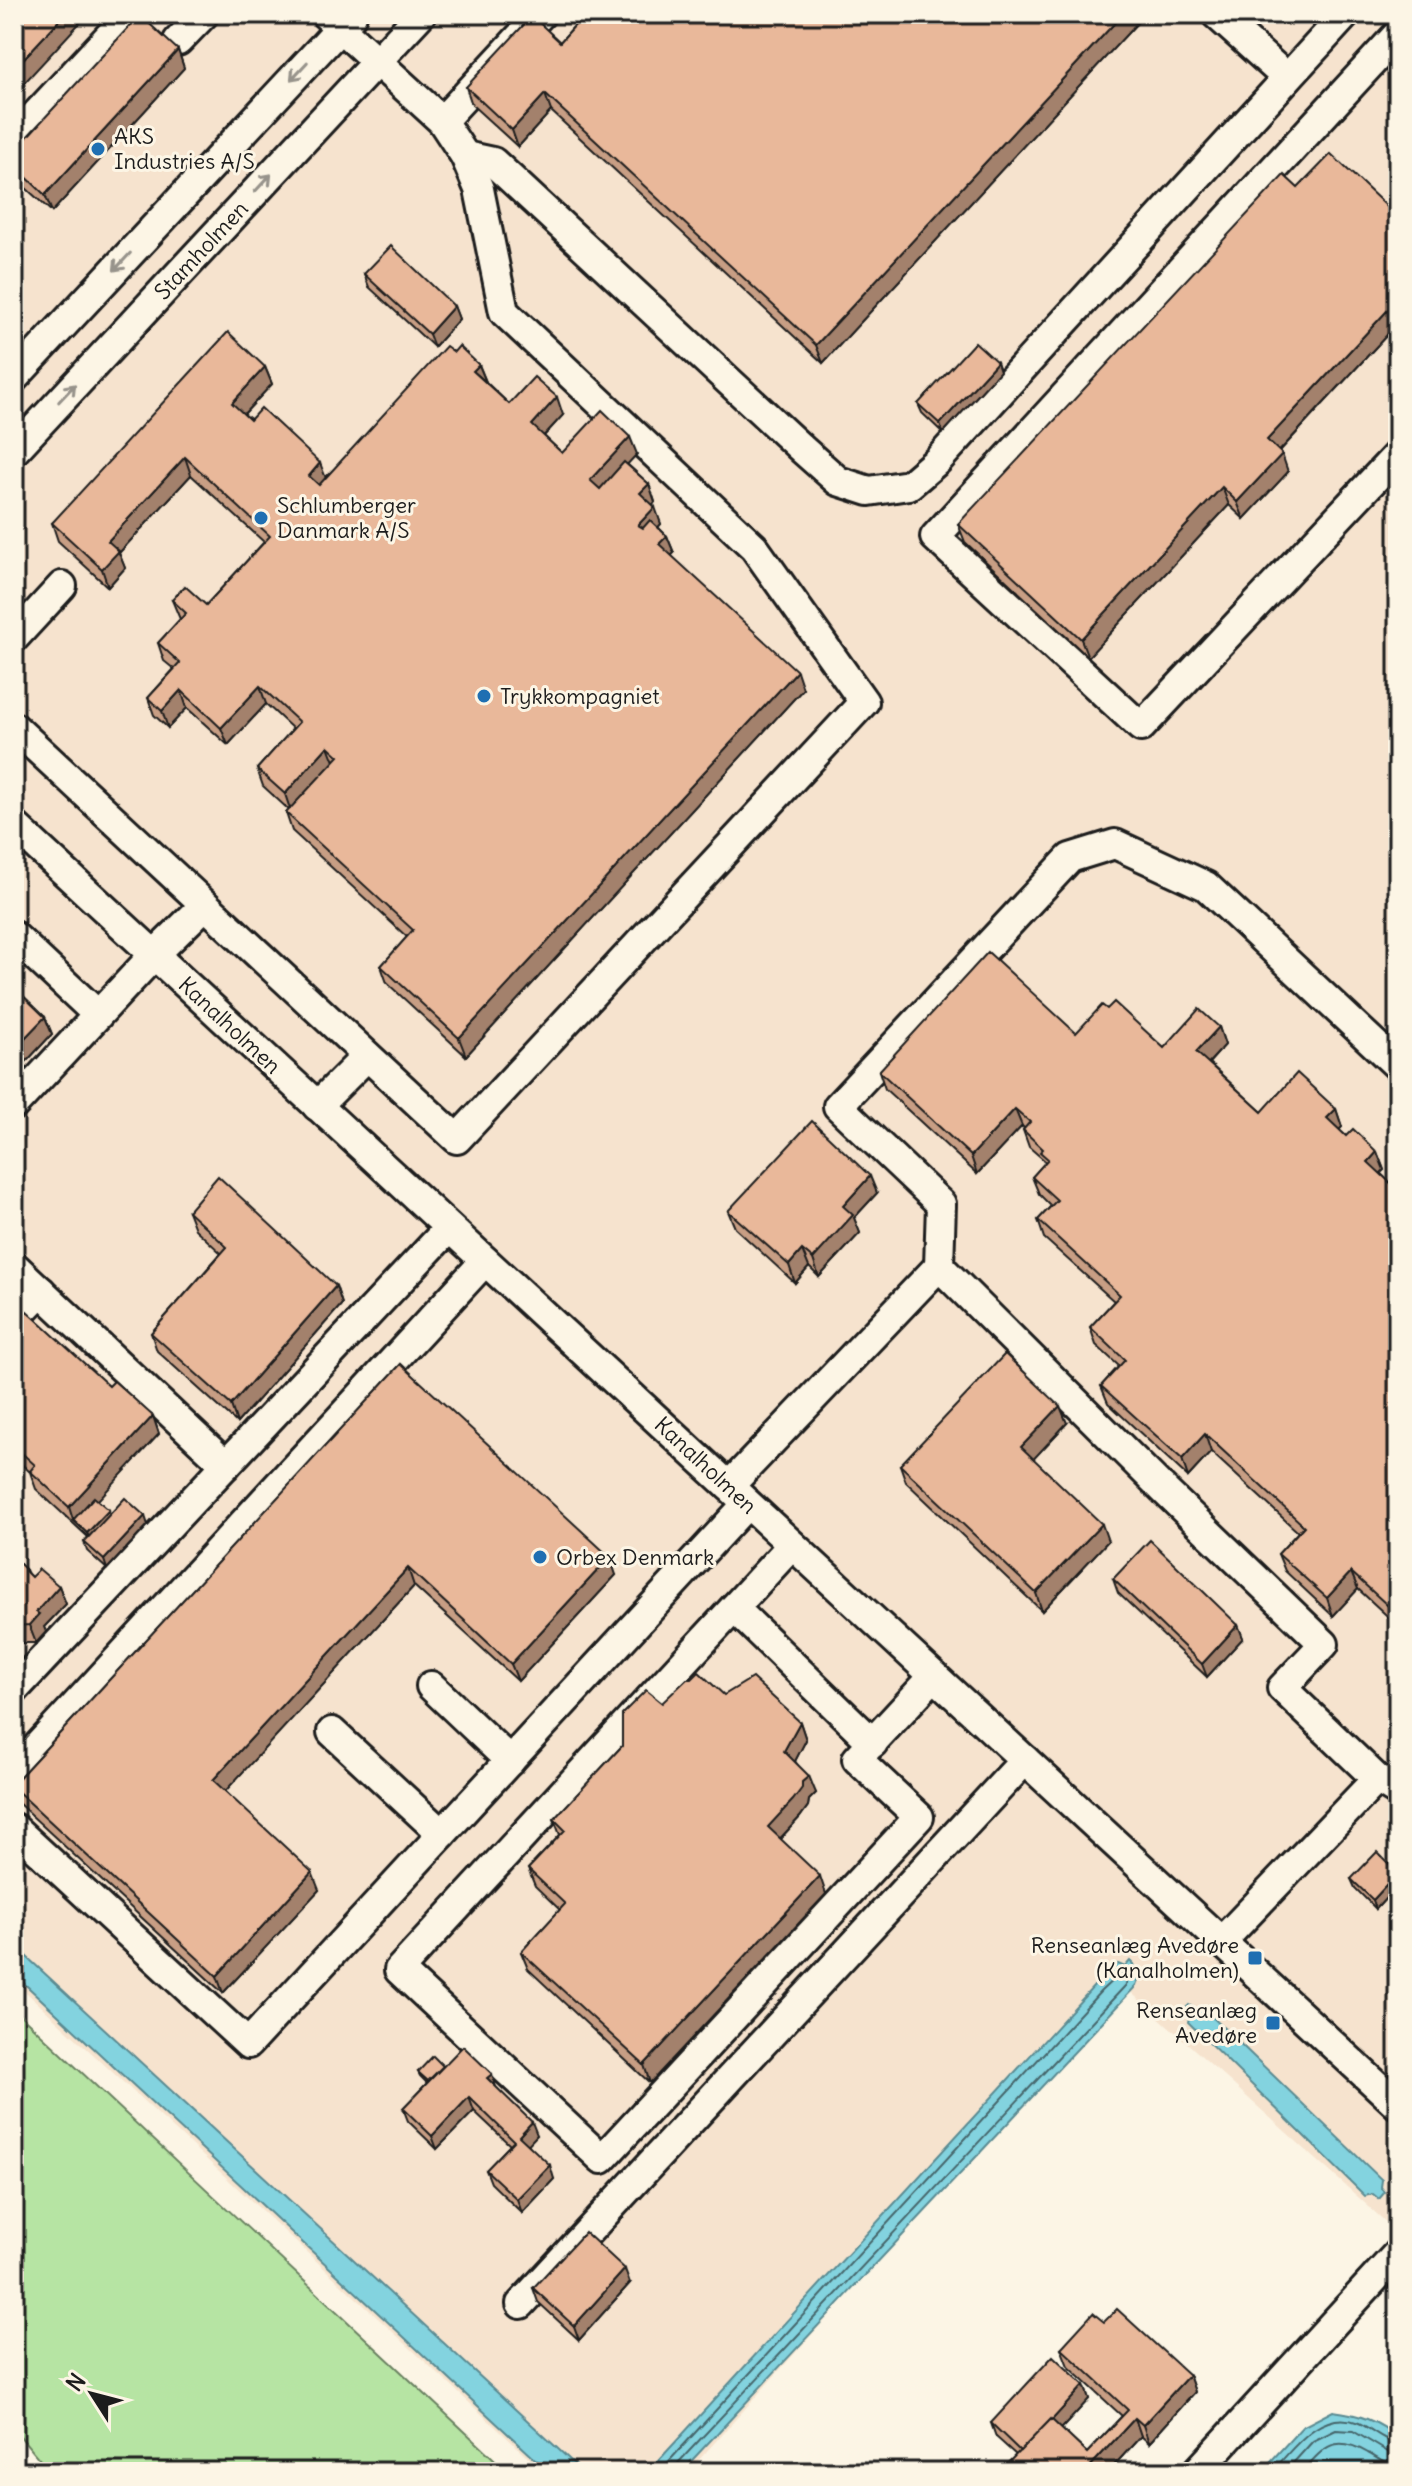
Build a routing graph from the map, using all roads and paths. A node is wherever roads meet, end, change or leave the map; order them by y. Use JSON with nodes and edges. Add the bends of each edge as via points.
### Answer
{"nodes":[{"id":1,"x":130,"y":14,"type":"edge"},
{"id":2,"x":204,"y":14,"type":"edge"},
{"id":3,"x":421,"y":14,"type":"edge"},
{"id":4,"x":541,"y":14,"type":"edge"},
{"id":5,"x":1216,"y":14,"type":"edge"},
{"id":6,"x":1346,"y":14,"type":"edge"},
{"id":7,"x":339,"y":18,"type":"edge"},
{"id":8,"x":1398,"y":34,"type":"edge"},
{"id":9,"x":178,"y":41,"type":"dead end"},
{"id":10,"x":377,"y":60,"type":"junction"},
{"id":11,"x":1287,"y":78,"type":"junction"},
{"id":12,"x":442,"y":121,"type":"junction"},
{"id":13,"x":14,"y":138,"type":"edge"},
{"id":14,"x":465,"y":156,"type":"junction"},
{"id":15,"x":14,"y":378,"type":"edge"},
{"id":16,"x":14,"y":451,"type":"edge"},
{"id":17,"x":1398,"y":454,"type":"edge"},
{"id":18,"x":62,"y":586,"type":"dead end"},
{"id":19,"x":14,"y":638,"type":"edge"},
{"id":20,"x":14,"y":727,"type":"edge"},
{"id":21,"x":14,"y":825,"type":"edge"},
{"id":22,"x":205,"y":905,"type":"junction"},
{"id":23,"x":14,"y":936,"type":"edge"},
{"id":24,"x":154,"y":955,"type":"junction"},
{"id":25,"x":98,"y":1015,"type":"junction"},
{"id":26,"x":367,"y":1056,"type":"junction"},
{"id":27,"x":1398,"y":1066,"type":"edge"},
{"id":28,"x":14,"y":1105,"type":"edge"},
{"id":29,"x":317,"y":1106,"type":"junction"},
{"id":30,"x":449,"y":1228,"type":"junction"},
{"id":31,"x":485,"y":1261,"type":"junction"},
{"id":32,"x":14,"y":1266,"type":"edge"},
{"id":33,"x":939,"y":1266,"type":"junction"},
{"id":34,"x":41,"y":1291,"type":"junction"},
{"id":35,"x":14,"y":1319,"type":"edge"},
{"id":36,"x":226,"y":1465,"type":"junction"},
{"id":37,"x":738,"y":1495,"type":"junction"},
{"id":38,"x":792,"y":1545,"type":"junction"},
{"id":39,"x":734,"y":1608,"type":"junction"},
{"id":40,"x":934,"y":1676,"type":"junction"},
{"id":41,"x":431,"y":1686,"type":"dead end"},
{"id":42,"x":14,"y":1690,"type":"edge"},
{"id":43,"x":332,"y":1732,"type":"dead end"},
{"id":44,"x":873,"y":1743,"type":"junction"},
{"id":45,"x":1025,"y":1760,"type":"junction"},
{"id":46,"x":510,"y":1761,"type":"junction"},
{"id":47,"x":14,"y":1772,"type":"edge"},
{"id":48,"x":1388,"y":1785,"type":"edge"},
{"id":49,"x":14,"y":1828,"type":"edge"},
{"id":50,"x":442,"y":1834,"type":"junction"},
{"id":51,"x":1221,"y":1942,"type":"junction"},
{"id":52,"x":1398,"y":2105,"type":"edge"},
{"id":53,"x":1398,"y":2253,"type":"edge"},
{"id":54,"x":521,"y":2304,"type":"dead end"},
{"id":55,"x":1197,"y":2472,"type":"edge"}],
"edges":[{"from":1,"to":13,"type":"street"},
{"from":2,"to":9,"type":"street"},
{"from":3,"to":10,"type":"street","name":"Stamholmen"},
{"from":4,"to":12,"type":"street"},
{"from":5,"to":11,"type":"street"},
{"from":6,"to":11,"type":"street"},
{"from":7,"to":10,"type":"street"},
{"from":7,"to":15,"type":"street","one_way":true},
{"from":8,"to":17,"type":"street","via":[[935,537],[1141,727]]},
{"from":10,"to":12,"type":"street"},
{"from":16,"to":10,"type":"street","name":"Stamholmen","one_way":true},
{"from":11,"to":14,"type":"street","via":[[938,460],[909,485],[869,491],[838,481],[493,162]]},
{"from":12,"to":14,"type":"street"},
{"from":14,"to":26,"type":"street","via":[[479,189],[504,312],[754,547],[864,702],[457,1139]]},
{"from":18,"to":19,"type":"street"},
{"from":20,"to":22,"type":"street"},
{"from":21,"to":24,"type":"street","name":"Kanalholmen"},
{"from":22,"to":24,"type":"street"},
{"from":22,"to":26,"type":"street"},
{"from":23,"to":25,"type":"street"},
{"from":24,"to":25,"type":"street"},
{"from":24,"to":29,"type":"street","name":"Kanalholmen"},
{"from":25,"to":28,"type":"street"},
{"from":26,"to":29,"type":"street"},
{"from":27,"to":33,"type":"street","via":[[1206,886],[1115,844],[1070,858],[838,1106],[941,1204]]},
{"from":29,"to":30,"type":"street","name":"Kanalholmen"},
{"from":30,"to":31,"type":"street","name":"Kanalholmen"},
{"from":30,"to":36,"type":"street"},
{"from":31,"to":37,"type":"street","name":"Kanalholmen"},
{"from":31,"to":47,"type":"street"},
{"from":32,"to":34,"type":"street"},
{"from":33,"to":37,"type":"street"},
{"from":33,"to":48,"type":"street","via":[[1324,1644],[1282,1688]]},
{"from":34,"to":35,"type":"street"},
{"from":34,"to":36,"type":"street"},
{"from":36,"to":42,"type":"street"},
{"from":37,"to":38,"type":"street","name":"Kanalholmen"},
{"from":37,"to":46,"type":"street"},
{"from":38,"to":39,"type":"street"},
{"from":38,"to":40,"type":"street","name":"Kanalholmen"},
{"from":39,"to":44,"type":"street"},
{"from":39,"to":44,"type":"street","via":[[399,1970],[602,2159],[919,1817],[857,1759]]},
{"from":40,"to":44,"type":"street"},
{"from":40,"to":45,"type":"street","name":"Kanalholmen"},
{"from":41,"to":46,"type":"street"},
{"from":43,"to":50,"type":"street"},
{"from":45,"to":51,"type":"street","name":"Kanalholmen"},
{"from":45,"to":54,"type":"street"},
{"from":46,"to":50,"type":"street"},
{"from":48,"to":51,"type":"street"},
{"from":49,"to":50,"type":"street","via":[[248,2044]]},
{"from":51,"to":52,"type":"street","name":"Kanalholmen"},
{"from":53,"to":55,"type":"street"}]}
